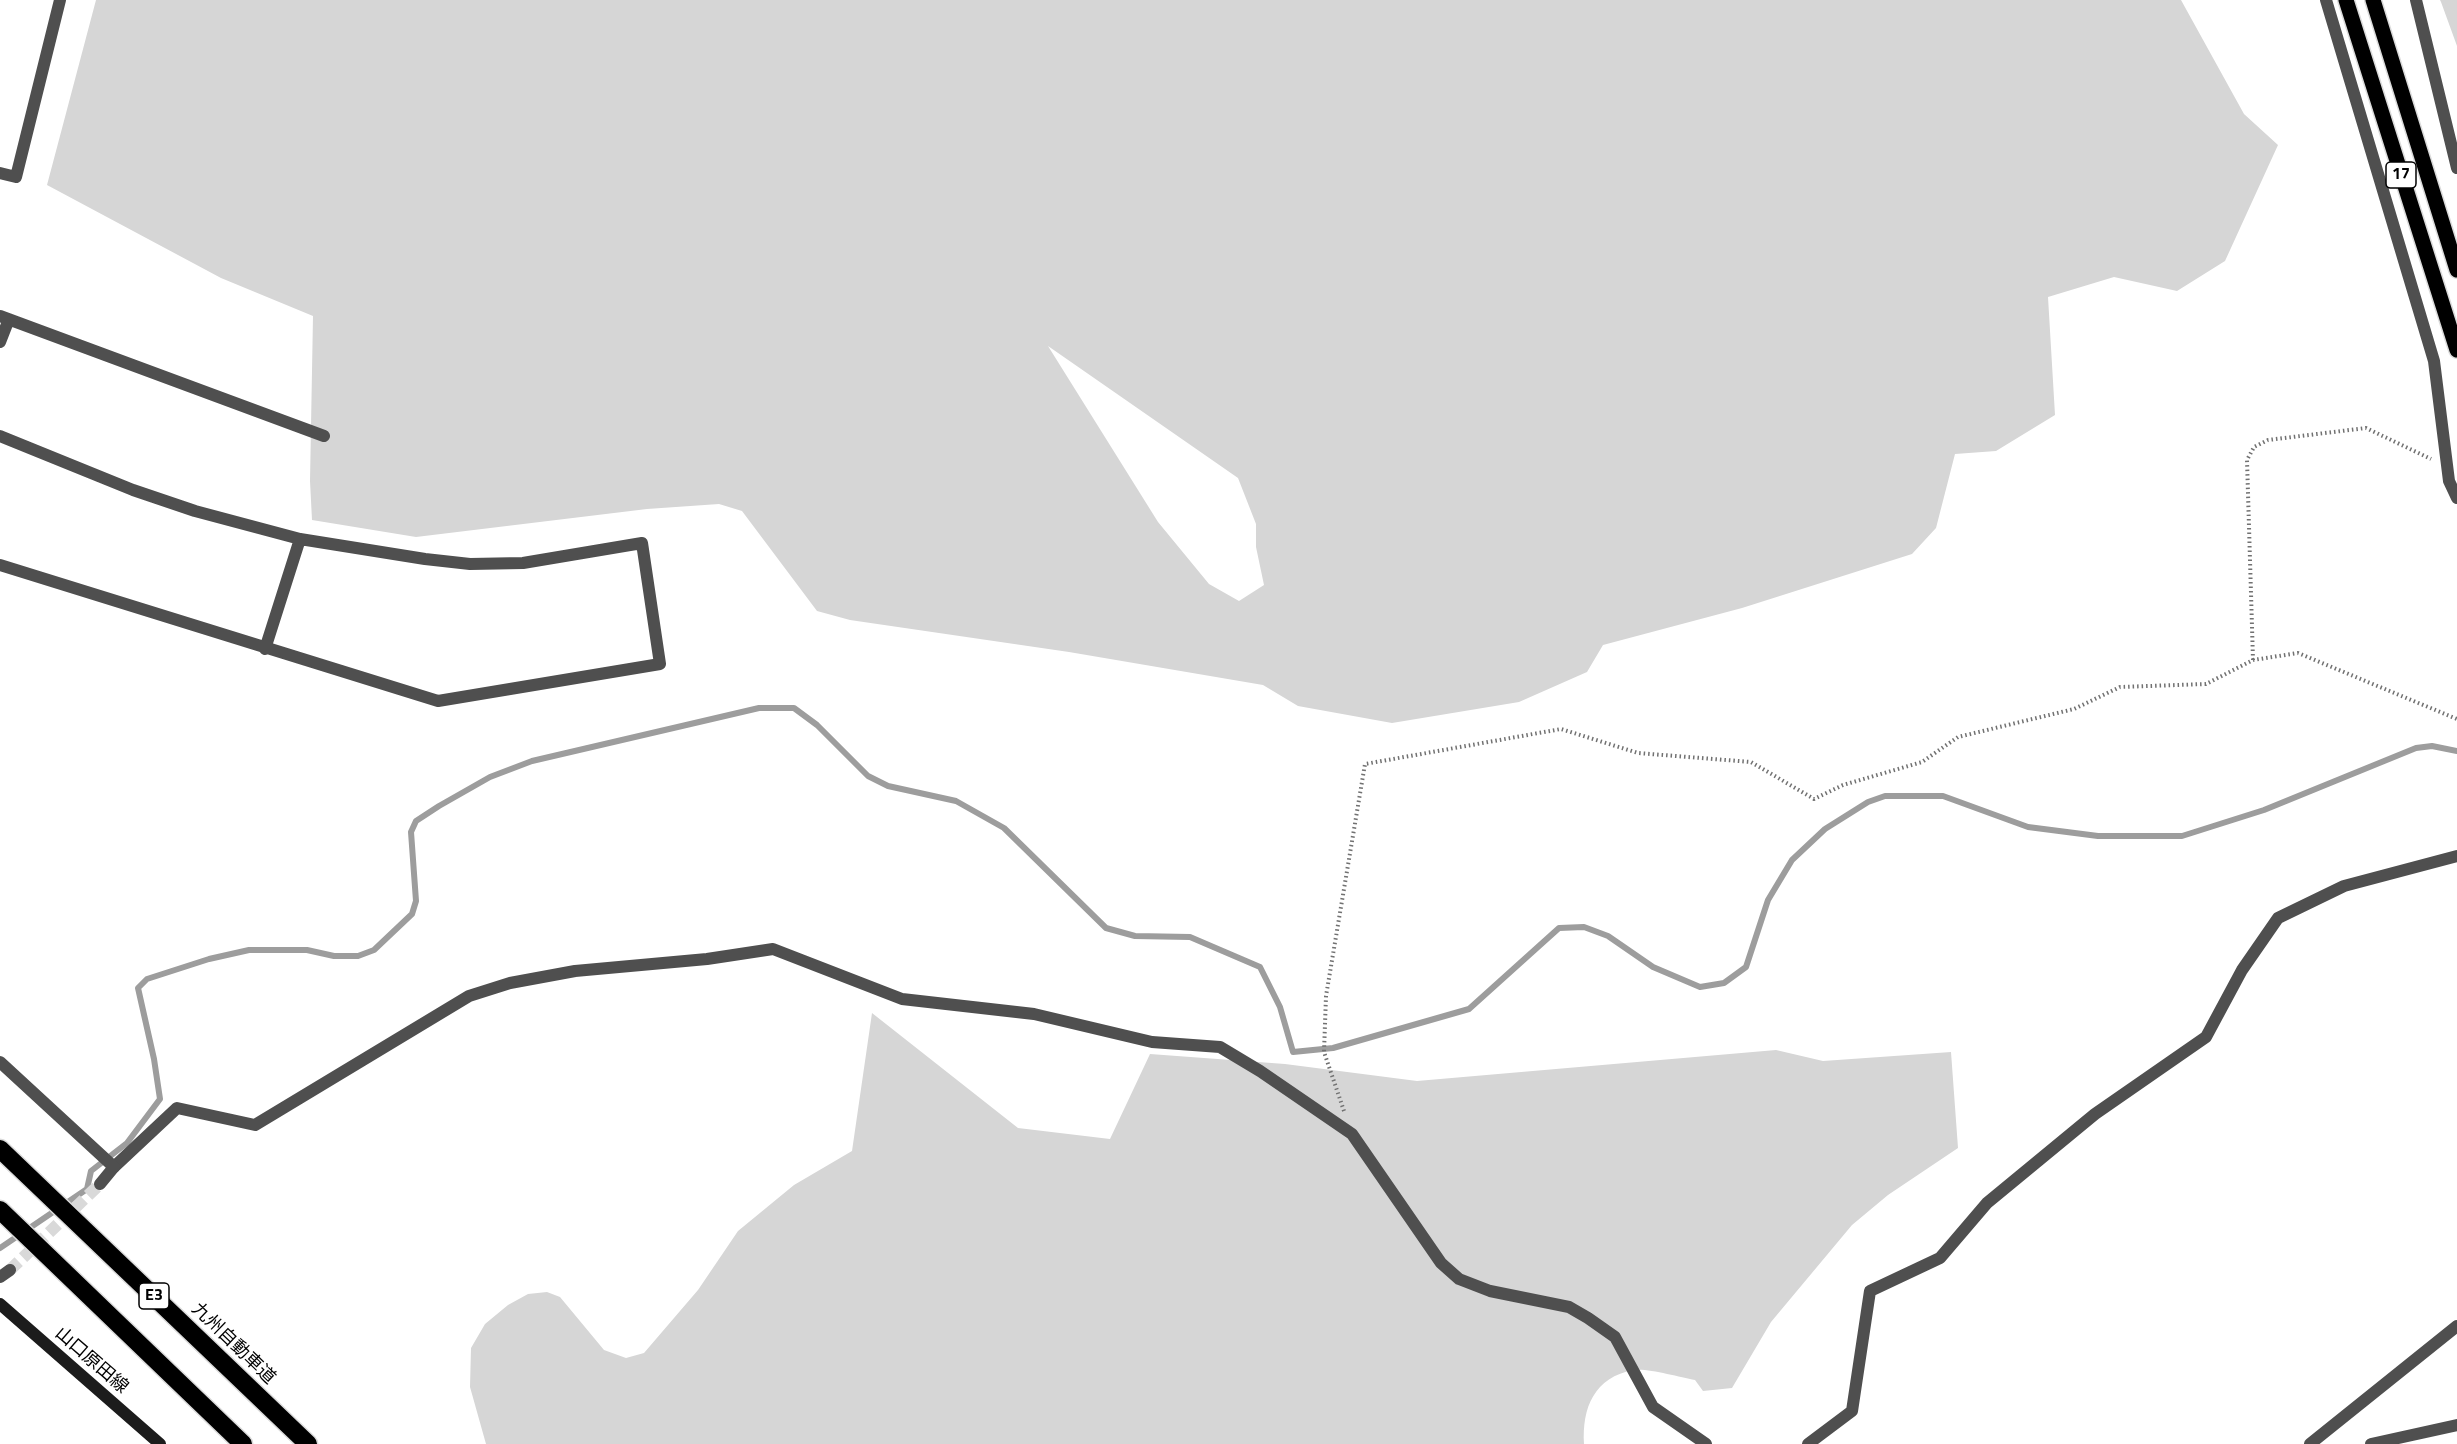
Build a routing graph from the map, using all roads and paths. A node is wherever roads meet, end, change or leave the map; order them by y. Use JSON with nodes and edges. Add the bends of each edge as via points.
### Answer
{"nodes":[{"id":1,"x":60,"y":0,"type":"edge"},
{"id":2,"x":2326,"y":0,"type":"edge"},
{"id":3,"x":2346,"y":0,"type":"edge"},
{"id":4,"x":2373,"y":0,"type":"edge"},
{"id":5,"x":2416,"y":0,"type":"edge"},
{"id":6,"x":2457,"y":168,"type":"edge"},
{"id":7,"x":0,"y":173,"type":"edge"},
{"id":8,"x":2457,"y":270,"type":"edge"},
{"id":9,"x":5,"y":318,"type":"edge"},
{"id":10,"x":0,"y":342,"type":"edge"},
{"id":11,"x":2457,"y":350,"type":"edge"},
{"id":12,"x":0,"y":436,"type":"edge"},
{"id":13,"x":324,"y":436,"type":"dead end"},
{"id":14,"x":2448,"y":467,"type":"junction"},
{"id":15,"x":2457,"y":498,"type":"edge"},
{"id":16,"x":300,"y":539,"type":"junction"},
{"id":17,"x":0,"y":565,"type":"edge"},
{"id":18,"x":265,"y":649,"type":"junction"},
{"id":19,"x":2253,"y":660,"type":"junction"},
{"id":20,"x":2457,"y":719,"type":"edge"},
{"id":21,"x":2457,"y":856,"type":"edge"},
{"id":22,"x":0,"y":1062,"type":"edge"},
{"id":23,"x":1352,"y":1134,"type":"junction"},
{"id":24,"x":0,"y":1149,"type":"edge"},
{"id":25,"x":114,"y":1167,"type":"junction"},
{"id":26,"x":100,"y":1184,"type":"tunnel mouth"},
{"id":27,"x":0,"y":1210,"type":"edge"},
{"id":28,"x":0,"y":1304,"type":"edge"},
{"id":29,"x":2457,"y":1326,"type":"edge"},
{"id":30,"x":2457,"y":1425,"type":"edge"},
{"id":31,"x":2412,"y":1433,"type":"junction"},
{"id":32,"x":160,"y":1444,"type":"edge"},
{"id":33,"x":243,"y":1444,"type":"edge"},
{"id":34,"x":308,"y":1444,"type":"edge"},
{"id":35,"x":1706,"y":1444,"type":"edge"},
{"id":36,"x":1808,"y":1444,"type":"edge"},
{"id":37,"x":2310,"y":1444,"type":"edge"},
{"id":38,"x":2371,"y":1444,"type":"edge"},
{"id":39,"x":2420,"y":1444,"type":"edge"}],
"edges":[{"from":1,"to":7,"type":"street","via":[[16,177]]},
{"from":2,"to":14,"type":"street","via":[[2434,361]]},
{"from":3,"to":11,"type":"main road","number":"17"},
{"from":4,"to":8,"type":"main road","number":"17"},
{"from":5,"to":6,"type":"street"},
{"from":9,"to":10,"type":"street"},
{"from":9,"to":13,"type":"street"},
{"from":12,"to":16,"type":"street","via":[[195,511]]},
{"from":14,"to":15,"type":"street"},
{"from":14,"to":19,"type":"path","via":[[2366,428],[2268,440],[2254,447],[2247,460]]},
{"from":16,"to":18,"type":"street"},
{"from":16,"to":18,"type":"street","via":[[470,564],[523,563],[642,543],[660,664],[438,701]]},
{"from":17,"to":18,"type":"street"},
{"from":19,"to":20,"type":"path","via":[[2298,653]]},
{"from":19,"to":23,"type":"path","via":[[2206,684],[2120,687],[2074,709],[1958,737],[1922,762],[1843,785],[1814,799],[1751,762],[1638,753],[1561,729],[1365,764],[1326,996],[1324,1052]]},
{"from":21,"to":36,"type":"street","via":[[2344,886],[2278,918],[2241,970],[2206,1037],[2095,1114],[1987,1203],[1940,1258],[1870,1291],[1852,1411]]},
{"from":22,"to":25,"type":"street"},
{"from":23,"to":25,"type":"street","via":[[1220,1047],[1152,1042],[1035,1014],[902,999],[773,949],[510,982],[469,996],[255,1125],[177,1108]]},
{"from":23,"to":35,"type":"street","via":[[1441,1263],[1459,1279],[1490,1291],[1569,1307],[1588,1318],[1615,1337],[1653,1407]]},
{"from":24,"to":34,"type":"highway","name":"九州自動車道","number":"E3"},
{"from":25,"to":26,"type":"street"},
{"from":27,"to":33,"type":"highway","number":"E3"},
{"from":28,"to":32,"type":"main road","name":"山口原田線"},
{"from":29,"to":37,"type":"street"},
{"from":30,"to":31,"type":"street"},
{"from":31,"to":38,"type":"street"},
{"from":31,"to":39,"type":"street"}]}
